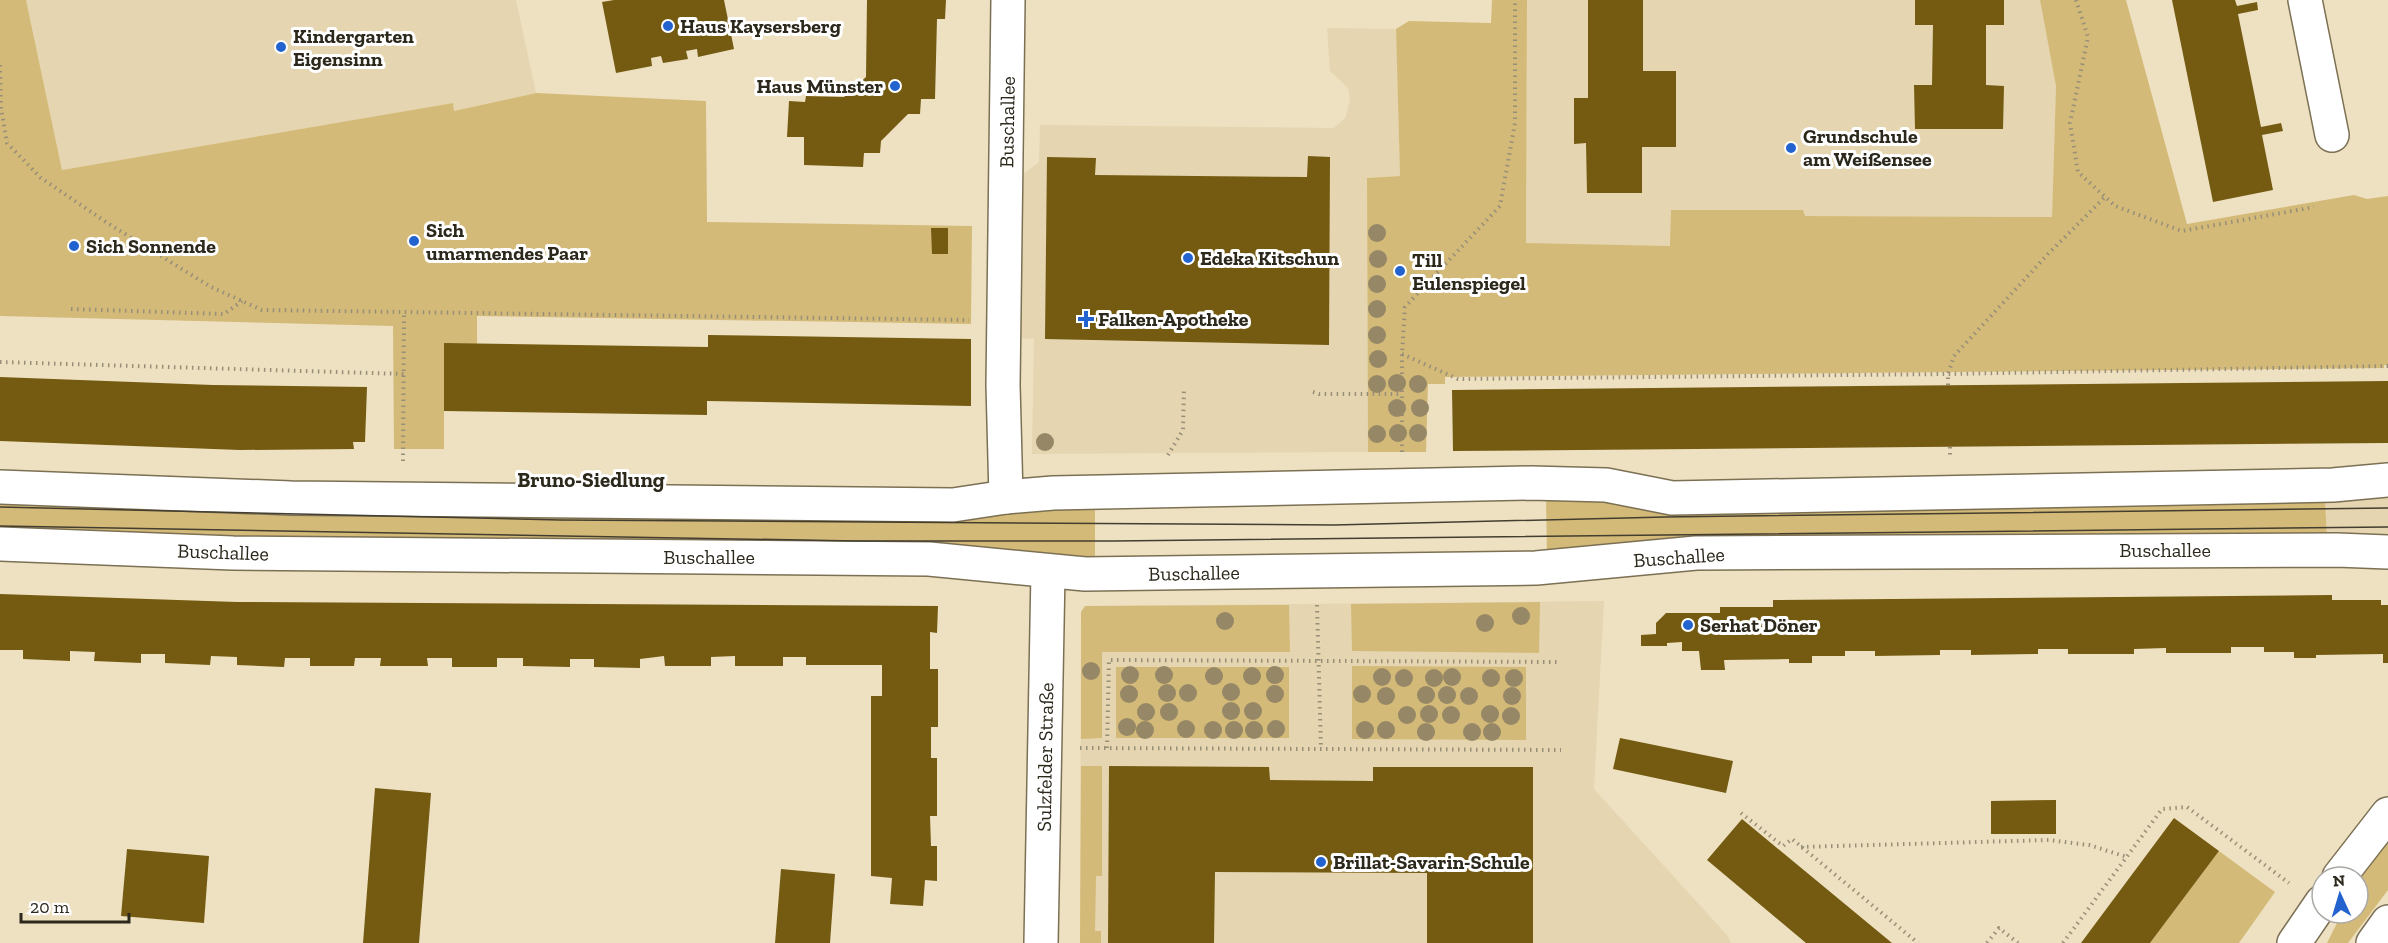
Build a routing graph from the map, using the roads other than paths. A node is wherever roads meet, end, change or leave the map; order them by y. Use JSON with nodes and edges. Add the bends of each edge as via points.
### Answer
{"nodes":[{"id":1,"x":1008,"y":0,"type":"edge"},
{"id":2,"x":2305,"y":0,"type":"edge"},
{"id":3,"x":2332,"y":135,"type":"dead end"},
{"id":4,"x":2388,"y":480,"type":"edge"},
{"id":5,"x":0,"y":487,"type":"edge"},
{"id":6,"x":1006,"y":496,"type":"junction"},
{"id":7,"x":0,"y":544,"type":"edge"},
{"id":8,"x":2388,"y":552,"type":"edge"},
{"id":9,"x":1048,"y":572,"type":"junction"},
{"id":10,"x":2388,"y":814,"type":"edge"},
{"id":11,"x":2348,"y":865,"type":"edge"},
{"id":12,"x":2310,"y":920,"type":"edge"},
{"id":13,"x":2388,"y":922,"type":"edge"},
{"id":14,"x":1041,"y":943,"type":"edge"},
{"id":15,"x":2294,"y":943,"type":"edge"},
{"id":16,"x":2373,"y":943,"type":"edge"}],
"edges":[{"from":1,"to":6,"type":"main road","name":"Buschallee"},
{"from":2,"to":3,"type":"main road"},
{"from":4,"to":6,"type":"main road","via":[[2322,485],[1672,498],[1606,485],[1531,483]]},
{"from":5,"to":6,"type":"main road","via":[[291,498],[953,505]]},
{"from":7,"to":9,"type":"main road","name":"Buschallee","via":[[233,553],[929,559]]},
{"from":8,"to":9,"type":"main road","name":"Buschallee","via":[[1696,554],[1536,568]]},
{"from":9,"to":14,"type":"main road","name":"Sulzfelder Straße"},
{"from":10,"to":11,"type":"main road"},
{"from":12,"to":15,"type":"main road"},
{"from":13,"to":16,"type":"main road"}]}
